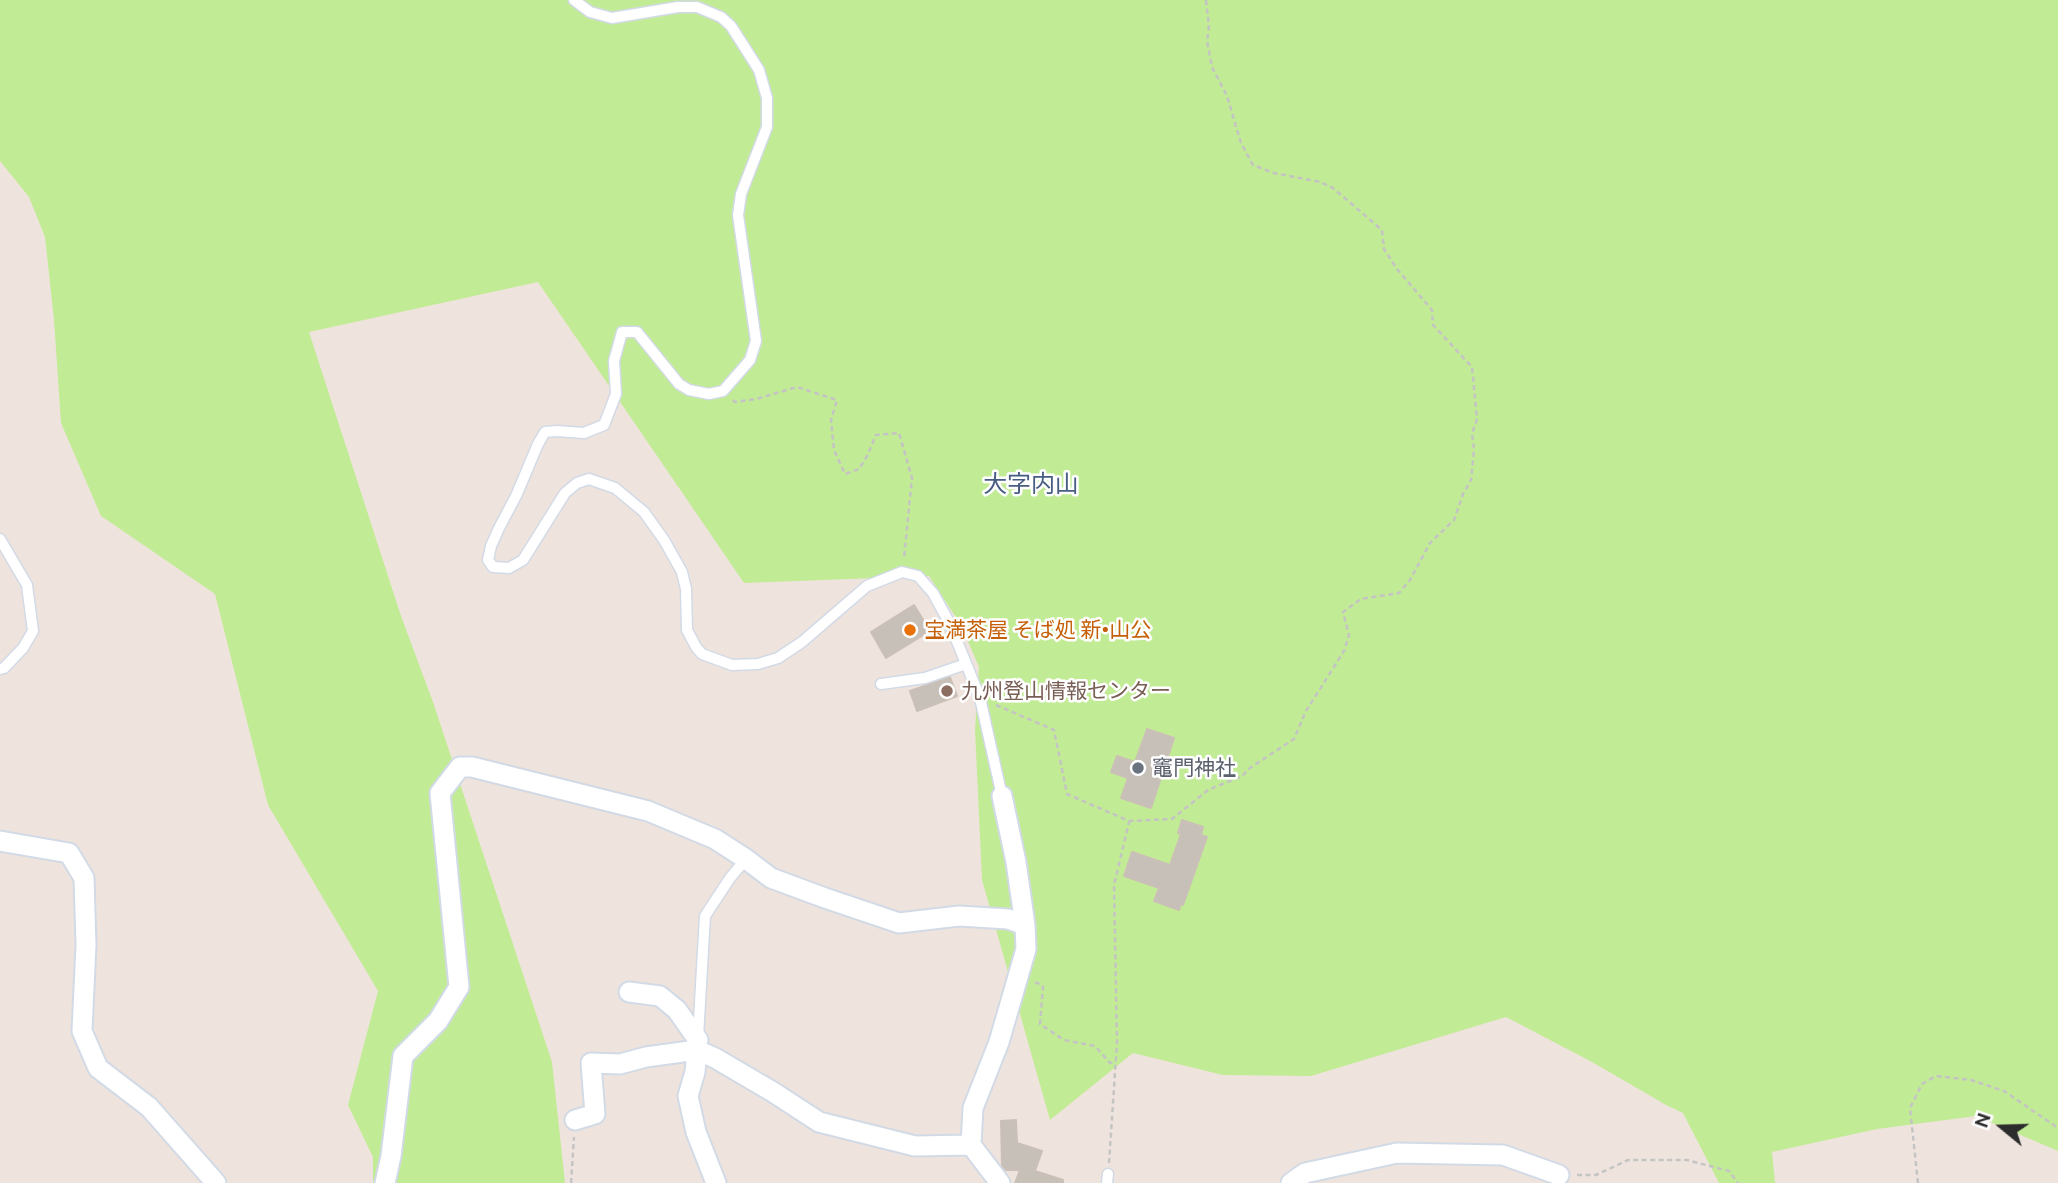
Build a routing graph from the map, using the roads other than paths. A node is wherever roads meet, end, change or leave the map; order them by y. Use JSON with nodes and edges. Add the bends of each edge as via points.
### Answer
{"nodes":[{"id":1,"x":575,"y":0,"type":"edge"},
{"id":2,"x":0,"y":539,"type":"edge"},
{"id":3,"x":966,"y":664,"type":"junction"},
{"id":4,"x":0,"y":669,"type":"edge"},
{"id":5,"x":881,"y":684,"type":"dead end"},
{"id":6,"x":1002,"y":796,"type":"joint"},
{"id":7,"x":0,"y":841,"type":"edge"},
{"id":8,"x":746,"y":859,"type":"junction"},
{"id":9,"x":1025,"y":925,"type":"junction"},
{"id":10,"x":629,"y":992,"type":"dead end"},
{"id":11,"x":697,"y":1045,"type":"junction"},
{"id":12,"x":575,"y":1120,"type":"road end"},
{"id":13,"x":978,"y":1153,"type":"junction"},
{"id":14,"x":1531,"y":1175,"type":"edge"},
{"id":15,"x":1559,"y":1175,"type":"road end"},
{"id":16,"x":216,"y":1183,"type":"edge"},
{"id":17,"x":385,"y":1183,"type":"edge"},
{"id":18,"x":716,"y":1183,"type":"edge"},
{"id":19,"x":980,"y":1183,"type":"edge"},
{"id":20,"x":1000,"y":1183,"type":"edge"},
{"id":21,"x":1291,"y":1183,"type":"edge"}],
"edges":[{"from":1,"to":3,"type":"lane","via":[[590,12],[612,18],[697,7],[731,26],[759,70],[767,98],[767,127],[741,194],[738,215],[756,341],[751,360],[723,391],[709,394],[678,384],[637,332],[622,332],[614,361],[616,394],[604,425],[584,433],[545,432],[488,560],[493,567],[509,568],[523,560],[565,493],[589,479],[615,488],[643,512],[664,540],[682,572],[687,630],[702,654],[732,665],[778,658],[867,586],[902,572],[918,576],[933,593]]},
{"from":2,"to":4,"type":"lane","via":[[27,586],[33,631],[23,648]]},
{"from":3,"to":5,"type":"lane","via":[[925,678]]},
{"from":3,"to":6,"type":"lane","via":[[980,698]]},
{"from":6,"to":9,"type":"street"},
{"from":7,"to":16,"type":"street","via":[[69,853],[84,878],[82,1031],[98,1068],[149,1107]]},
{"from":8,"to":9,"type":"street","via":[[771,878],[899,923],[959,916],[1009,919]]},
{"from":8,"to":11,"type":"lane","via":[[705,916]]},
{"from":8,"to":17,"type":"street","via":[[715,839],[648,811],[460,767],[440,793],[459,988],[438,1021],[403,1056]]},
{"from":9,"to":13,"type":"street","via":[[1026,949],[1019,975],[973,1108]]},
{"from":10,"to":11,"type":"street","via":[[660,996],[677,1010]]},
{"from":11,"to":12,"type":"street","via":[[620,1064],[591,1063],[595,1114]]},
{"from":11,"to":13,"type":"street","via":[[819,1122],[915,1146]]},
{"from":11,"to":18,"type":"street","via":[[688,1096]]},
{"from":13,"to":19,"type":"street"},
{"from":13,"to":20,"type":"street"},
{"from":14,"to":15,"type":"street"},
{"from":14,"to":21,"type":"street","via":[[1503,1155],[1397,1153],[1305,1173]]}]}
